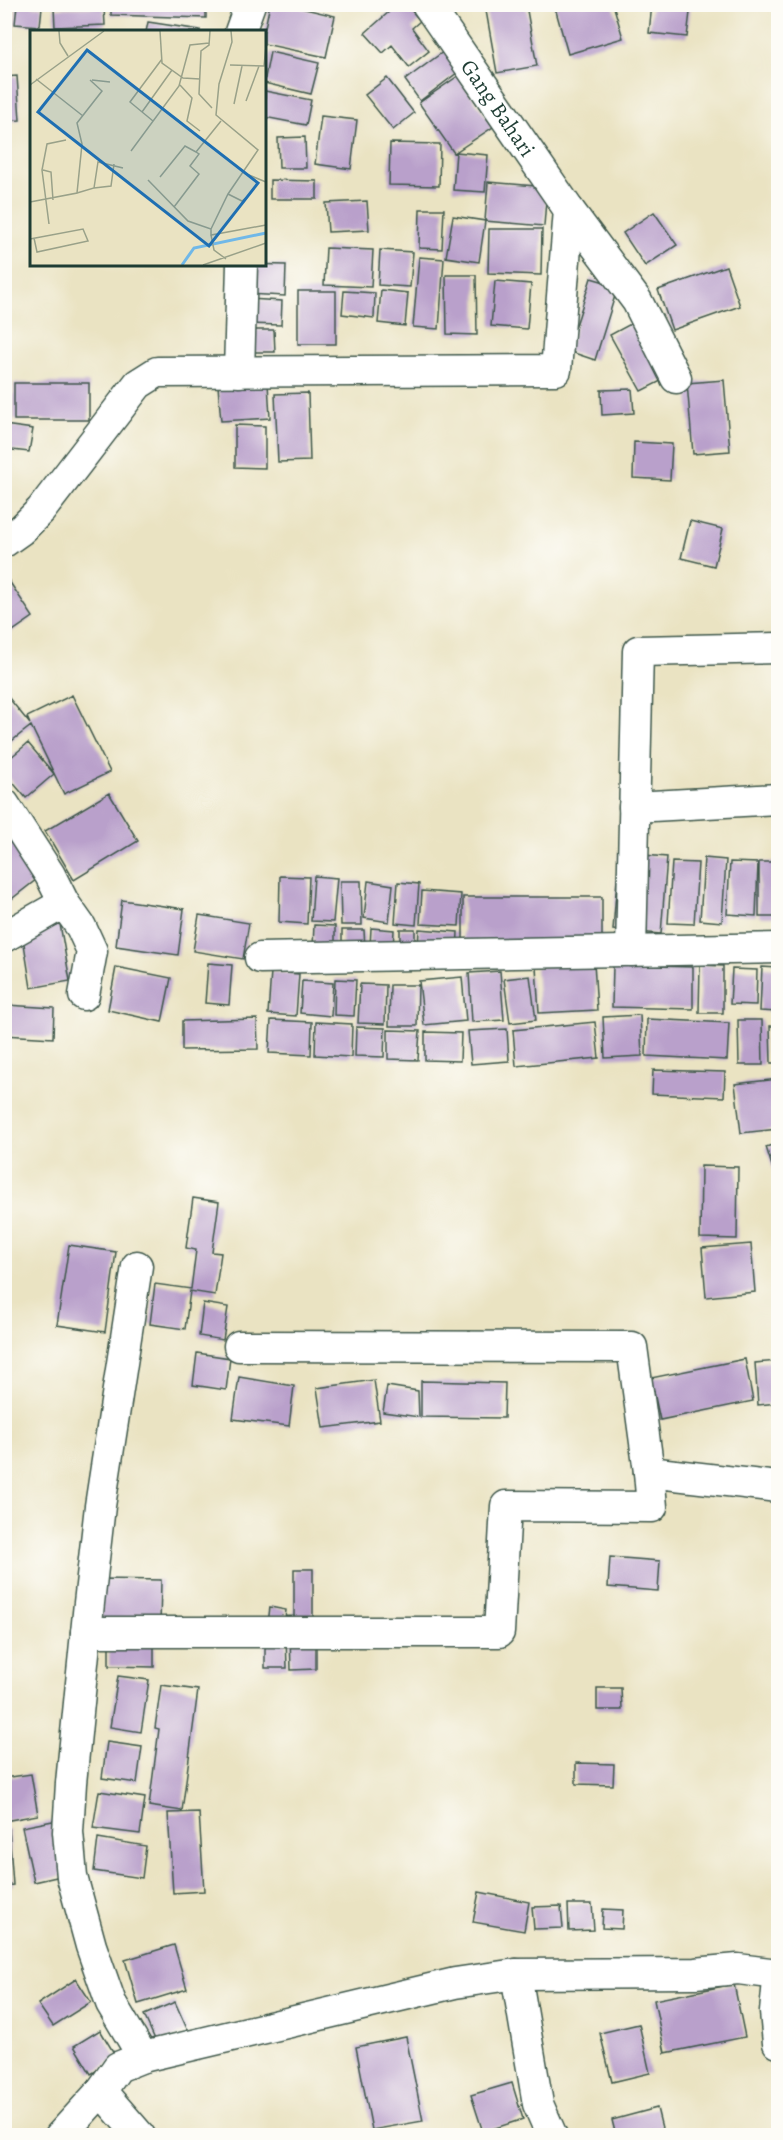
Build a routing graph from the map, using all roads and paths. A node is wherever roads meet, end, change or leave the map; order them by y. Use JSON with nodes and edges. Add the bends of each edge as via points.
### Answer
{"nodes":[{"id":1,"x":250,"y":4,"type":"edge"},
{"id":2,"x":427,"y":4,"type":"edge"},
{"id":3,"x":241,"y":30,"type":"edge"},
{"id":4,"x":570,"y":210,"type":"junction"},
{"id":5,"x":242,"y":266,"type":"edge"},
{"id":6,"x":239,"y":372,"type":"junction"},
{"id":7,"x":676,"y":378,"type":"dead end"},
{"id":8,"x":4,"y":542,"type":"edge"},
{"id":9,"x":778,"y":648,"type":"edge"},
{"id":10,"x":778,"y":800,"type":"edge"},
{"id":11,"x":4,"y":804,"type":"edge"},
{"id":12,"x":634,"y":807,"type":"junction"},
{"id":13,"x":64,"y":903,"type":"junction"},
{"id":14,"x":4,"y":937,"type":"edge"},
{"id":15,"x":778,"y":948,"type":"edge"},
{"id":16,"x":631,"y":951,"type":"junction"},
{"id":17,"x":260,"y":958,"type":"dead end"},
{"id":18,"x":84,"y":994,"type":"dead end"},
{"id":19,"x":137,"y":1266,"type":"dead end"},
{"id":20,"x":238,"y":1346,"type":"dead end"},
{"id":21,"x":649,"y":1472,"type":"junction"},
{"id":22,"x":778,"y":1487,"type":"edge"},
{"id":23,"x":86,"y":1632,"type":"junction"},
{"id":24,"x":516,"y":1974,"type":"junction"},
{"id":25,"x":778,"y":1974,"type":"edge"},
{"id":26,"x":778,"y":1982,"type":"edge"},
{"id":27,"x":778,"y":2043,"type":"edge"},
{"id":28,"x":143,"y":2056,"type":"junction"},
{"id":29,"x":101,"y":2091,"type":"junction"},
{"id":30,"x":60,"y":2136,"type":"edge"},
{"id":31,"x":140,"y":2136,"type":"edge"},
{"id":32,"x":552,"y":2136,"type":"edge"}],
"edges":[{"from":1,"to":3,"type":"street"},
{"from":2,"to":4,"type":"street","name":"Gang Bahari"},
{"from":4,"to":6,"type":"street","via":[[556,370]]},
{"from":4,"to":7,"type":"street","name":"Gang Bahari","via":[[637,301]]},
{"from":5,"to":6,"type":"street"},
{"from":6,"to":8,"type":"street","via":[[157,372],[138,384],[40,510]]},
{"from":9,"to":12,"type":"street","via":[[638,651]]},
{"from":10,"to":12,"type":"street"},
{"from":11,"to":13,"type":"street"},
{"from":12,"to":16,"type":"street"},
{"from":13,"to":14,"type":"street"},
{"from":13,"to":18,"type":"street","via":[[92,951]]},
{"from":15,"to":16,"type":"street"},
{"from":16,"to":17,"type":"street"},
{"from":19,"to":23,"type":"street","via":[[100,1506]]},
{"from":20,"to":21,"type":"street","via":[[632,1347]]},
{"from":21,"to":22,"type":"street"},
{"from":21,"to":23,"type":"street","via":[[652,1507],[506,1506],[499,1632]]},
{"from":23,"to":28,"type":"street","via":[[71,1784],[72,1877],[111,2003]]},
{"from":24,"to":25,"type":"street","via":[[695,1973],[738,1969]]},
{"from":24,"to":28,"type":"street","via":[[455,1983]]},
{"from":24,"to":32,"type":"street","via":[[538,2104]]},
{"from":26,"to":27,"type":"street"},
{"from":28,"to":29,"type":"street","via":[[118,2067]]},
{"from":29,"to":30,"type":"street"},
{"from":29,"to":31,"type":"street"}]}
